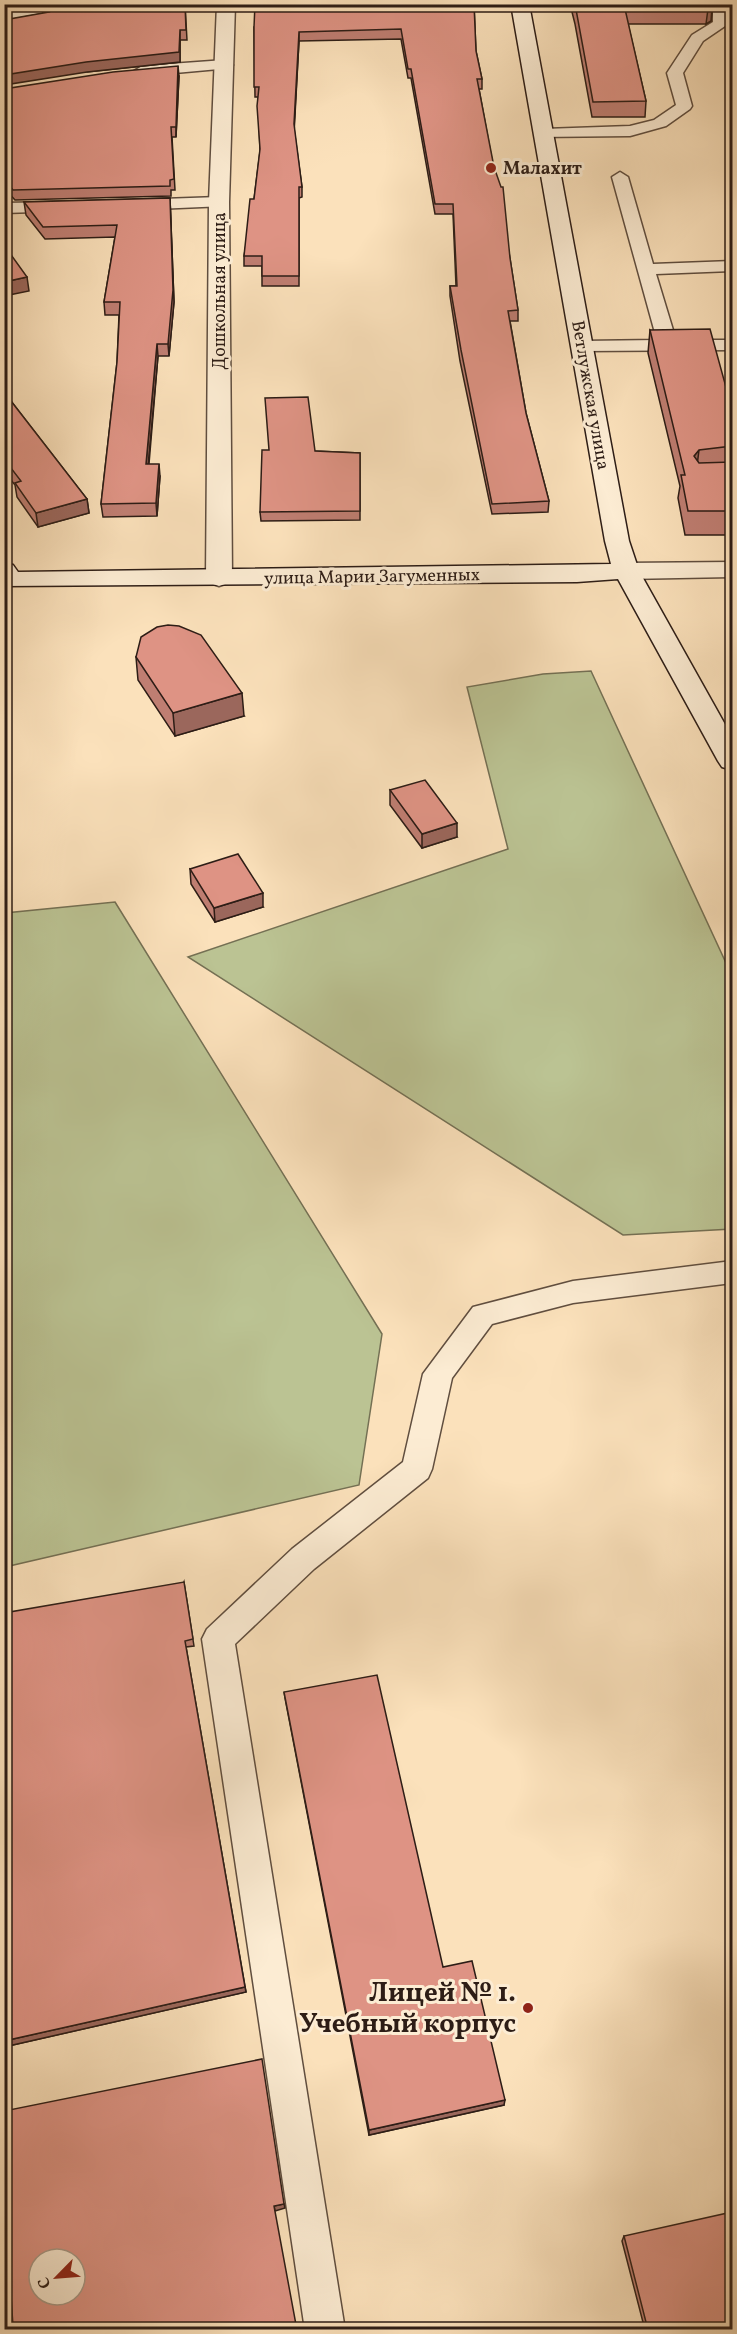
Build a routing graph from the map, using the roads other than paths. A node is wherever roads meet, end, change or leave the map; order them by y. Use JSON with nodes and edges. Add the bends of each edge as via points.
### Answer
{"nodes":[{"id":1,"x":62,"y":4,"type":"edge"},
{"id":2,"x":226,"y":4,"type":"edge"},
{"id":3,"x":520,"y":4,"type":"edge"},
{"id":4,"x":720,"y":4,"type":"edge"},
{"id":5,"x":4,"y":15,"type":"edge"},
{"id":6,"x":225,"y":65,"type":"junction"},
{"id":7,"x":129,"y":72,"type":"edge"},
{"id":8,"x":544,"y":134,"type":"junction"},
{"id":9,"x":620,"y":177,"type":"dead end"},
{"id":10,"x":219,"y":202,"type":"junction"},
{"id":11,"x":74,"y":206,"type":"edge"},
{"id":12,"x":121,"y":206,"type":"edge"},
{"id":13,"x":4,"y":208,"type":"edge"},
{"id":14,"x":732,"y":266,"type":"edge"},
{"id":15,"x":647,"y":269,"type":"junction"},
{"id":16,"x":668,"y":345,"type":"junction"},
{"id":17,"x":732,"y":345,"type":"edge"},
{"id":18,"x":583,"y":346,"type":"junction"},
{"id":19,"x":732,"y":570,"type":"edge"},
{"id":20,"x":626,"y":572,"type":"junction"},
{"id":21,"x":8,"y":575,"type":"edge"},
{"id":22,"x":219,"y":578,"type":"junction"},
{"id":23,"x":732,"y":761,"type":"edge"},
{"id":24,"x":732,"y":1272,"type":"edge"},
{"id":25,"x":325,"y":2330,"type":"edge"}],
"edges":[{"from":1,"to":5,"type":"street"},
{"from":2,"to":6,"type":"street","name":"Дошкольная улица"},
{"from":3,"to":8,"type":"street","name":"Ветлужская улица"},
{"from":4,"to":8,"type":"lane","via":[[721,24],[698,38],[675,73],[684,106],[660,123],[630,131]]},
{"from":6,"to":7,"type":"lane"},
{"from":6,"to":10,"type":"street","name":"Дошкольная улица"},
{"from":8,"to":18,"type":"street","name":"Ветлужская улица"},
{"from":9,"to":15,"type":"lane"},
{"from":10,"to":12,"type":"lane"},
{"from":10,"to":22,"type":"street","name":"Дошкольная улица"},
{"from":11,"to":13,"type":"lane"},
{"from":14,"to":15,"type":"lane"},
{"from":15,"to":16,"type":"lane"},
{"from":16,"to":17,"type":"lane"},
{"from":16,"to":18,"type":"lane"},
{"from":18,"to":20,"type":"street","name":"Ветлужская улица","via":[[617,541]]},
{"from":19,"to":20,"type":"street","name":"улица Марии Загуменных"},
{"from":20,"to":22,"type":"street","name":"улица Марии Загуменных"},
{"from":20,"to":23,"type":"street","name":"Ветлужская улица"},
{"from":21,"to":22,"type":"street","name":"улица Марии Загуменных"},
{"from":24,"to":25,"type":"lane","via":[[573,1292],[483,1315],[438,1374],[417,1469],[303,1559],[218,1639]]}]}
